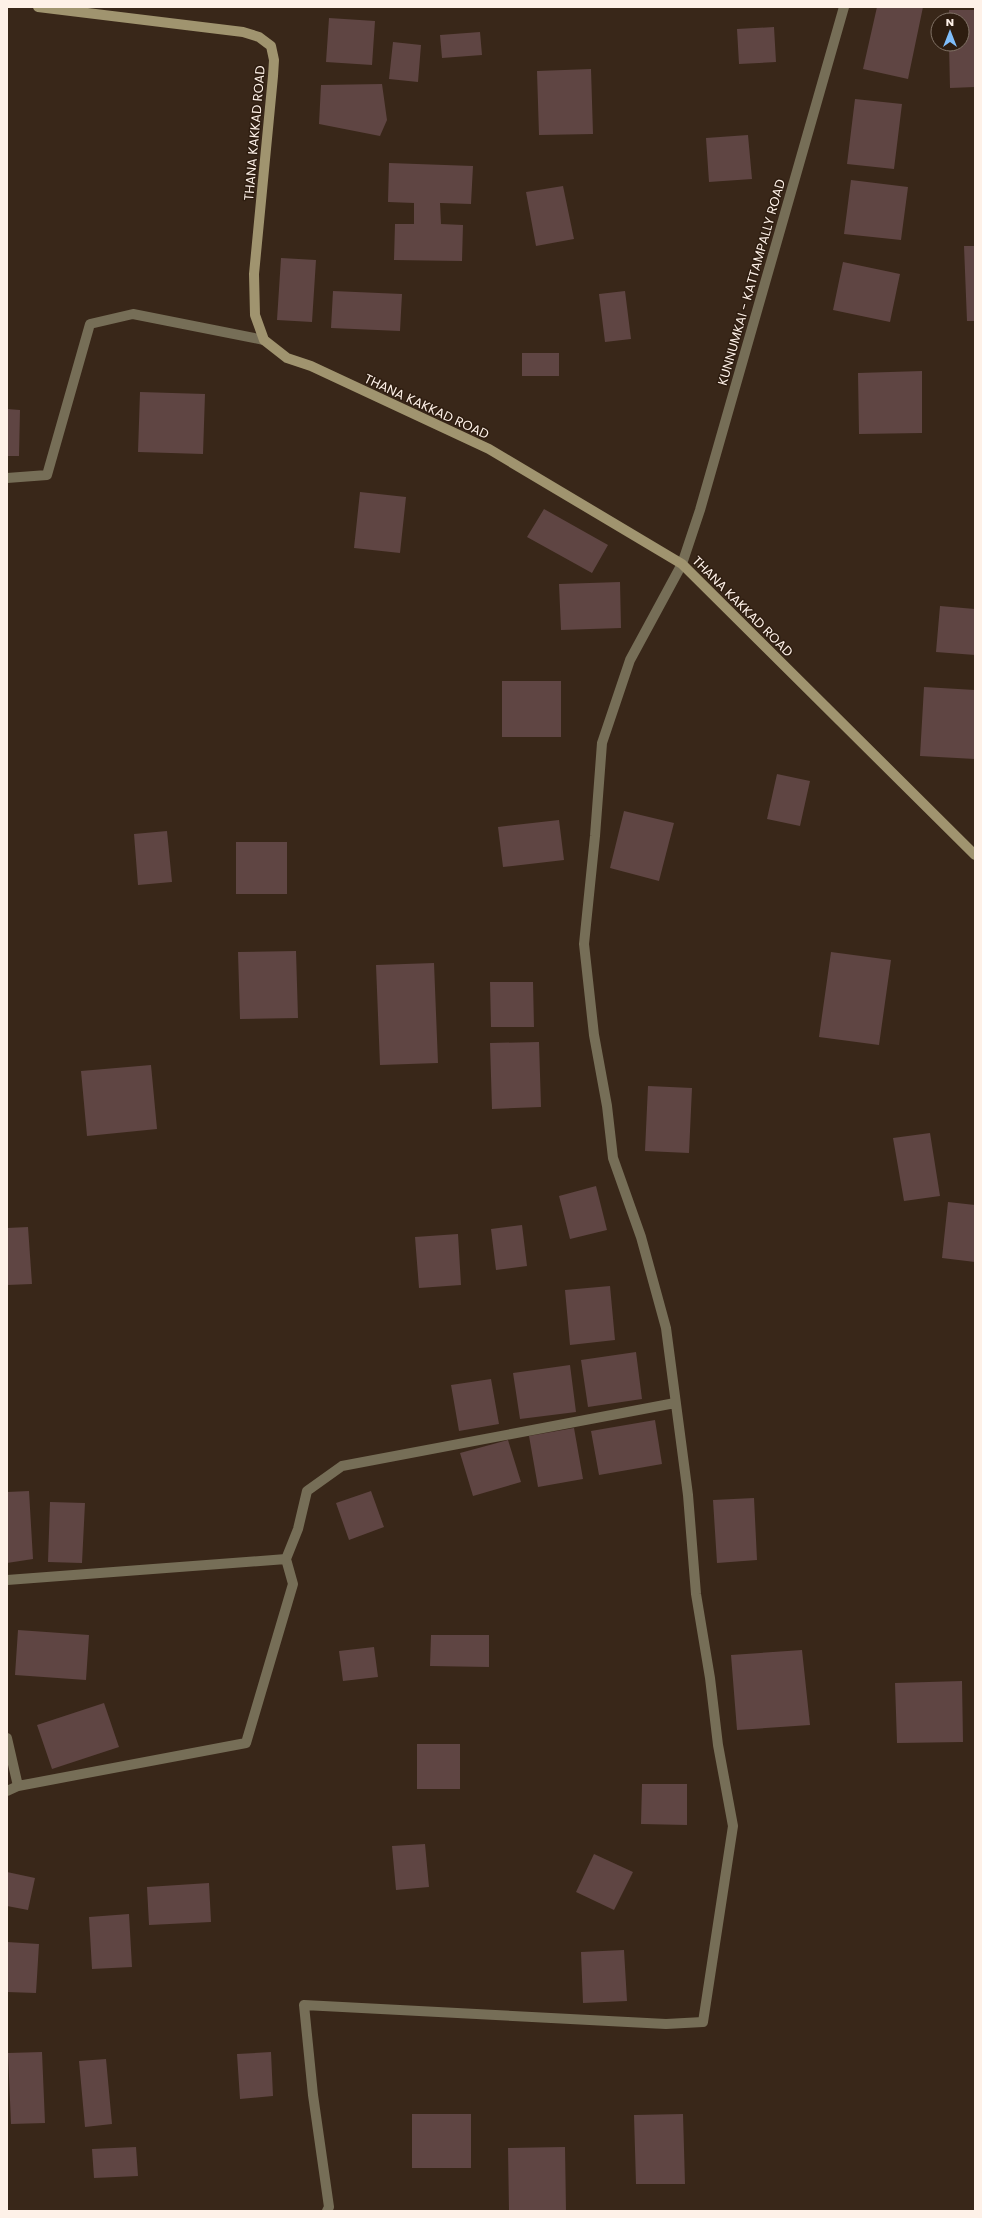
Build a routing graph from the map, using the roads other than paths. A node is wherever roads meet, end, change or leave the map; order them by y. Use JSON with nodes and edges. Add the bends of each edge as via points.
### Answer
{"nodes":[{"id":1,"x":38,"y":7,"type":"edge"},
{"id":2,"x":844,"y":7,"type":"edge"},
{"id":3,"x":264,"y":340,"type":"junction"},
{"id":4,"x":7,"y":478,"type":"edge"},
{"id":5,"x":682,"y":564,"type":"junction"},
{"id":6,"x":975,"y":855,"type":"edge"},
{"id":7,"x":675,"y":1403,"type":"junction"},
{"id":8,"x":286,"y":1559,"type":"junction"},
{"id":9,"x":7,"y":1580,"type":"edge"},
{"id":10,"x":7,"y":1738,"type":"edge"},
{"id":11,"x":18,"y":1786,"type":"junction"},
{"id":12,"x":7,"y":1791,"type":"edge"},
{"id":13,"x":327,"y":2211,"type":"edge"}],
"edges":[{"from":1,"to":3,"type":"main road","name":"THANA KAKKAD ROAD","via":[[243,32],[259,37],[271,46],[273,68],[254,274],[255,315]]},
{"from":2,"to":5,"type":"street","name":"KUNNUMKAI - KATTAMPALLY ROAD","via":[[700,510]]},
{"from":3,"to":4,"type":"street","via":[[133,314],[90,324],[47,476]]},
{"from":3,"to":5,"type":"main road","name":"THANA KAKKAD ROAD","via":[[287,358],[310,366],[489,449]]},
{"from":5,"to":6,"type":"main road","name":"THANA KAKKAD ROAD"},
{"from":5,"to":7,"type":"street","name":"KUNNUMKAI - KATTAMPALLY ROAD","via":[[630,660],[602,743],[584,944],[594,1035],[607,1106],[613,1158],[641,1237],[666,1328]]},
{"from":7,"to":8,"type":"street","via":[[342,1466],[307,1491],[298,1529]]},
{"from":7,"to":13,"type":"street","name":"KUNNUMKAI - KATTAMPALLY ROAD","via":[[688,1495],[696,1594],[718,1745],[733,1826],[703,2022],[666,2024],[304,2005],[313,2095],[329,2207]]},
{"from":8,"to":9,"type":"street"},
{"from":8,"to":11,"type":"street","via":[[292,1584],[246,1744]]},
{"from":10,"to":11,"type":"street"},
{"from":11,"to":12,"type":"street"}]}
